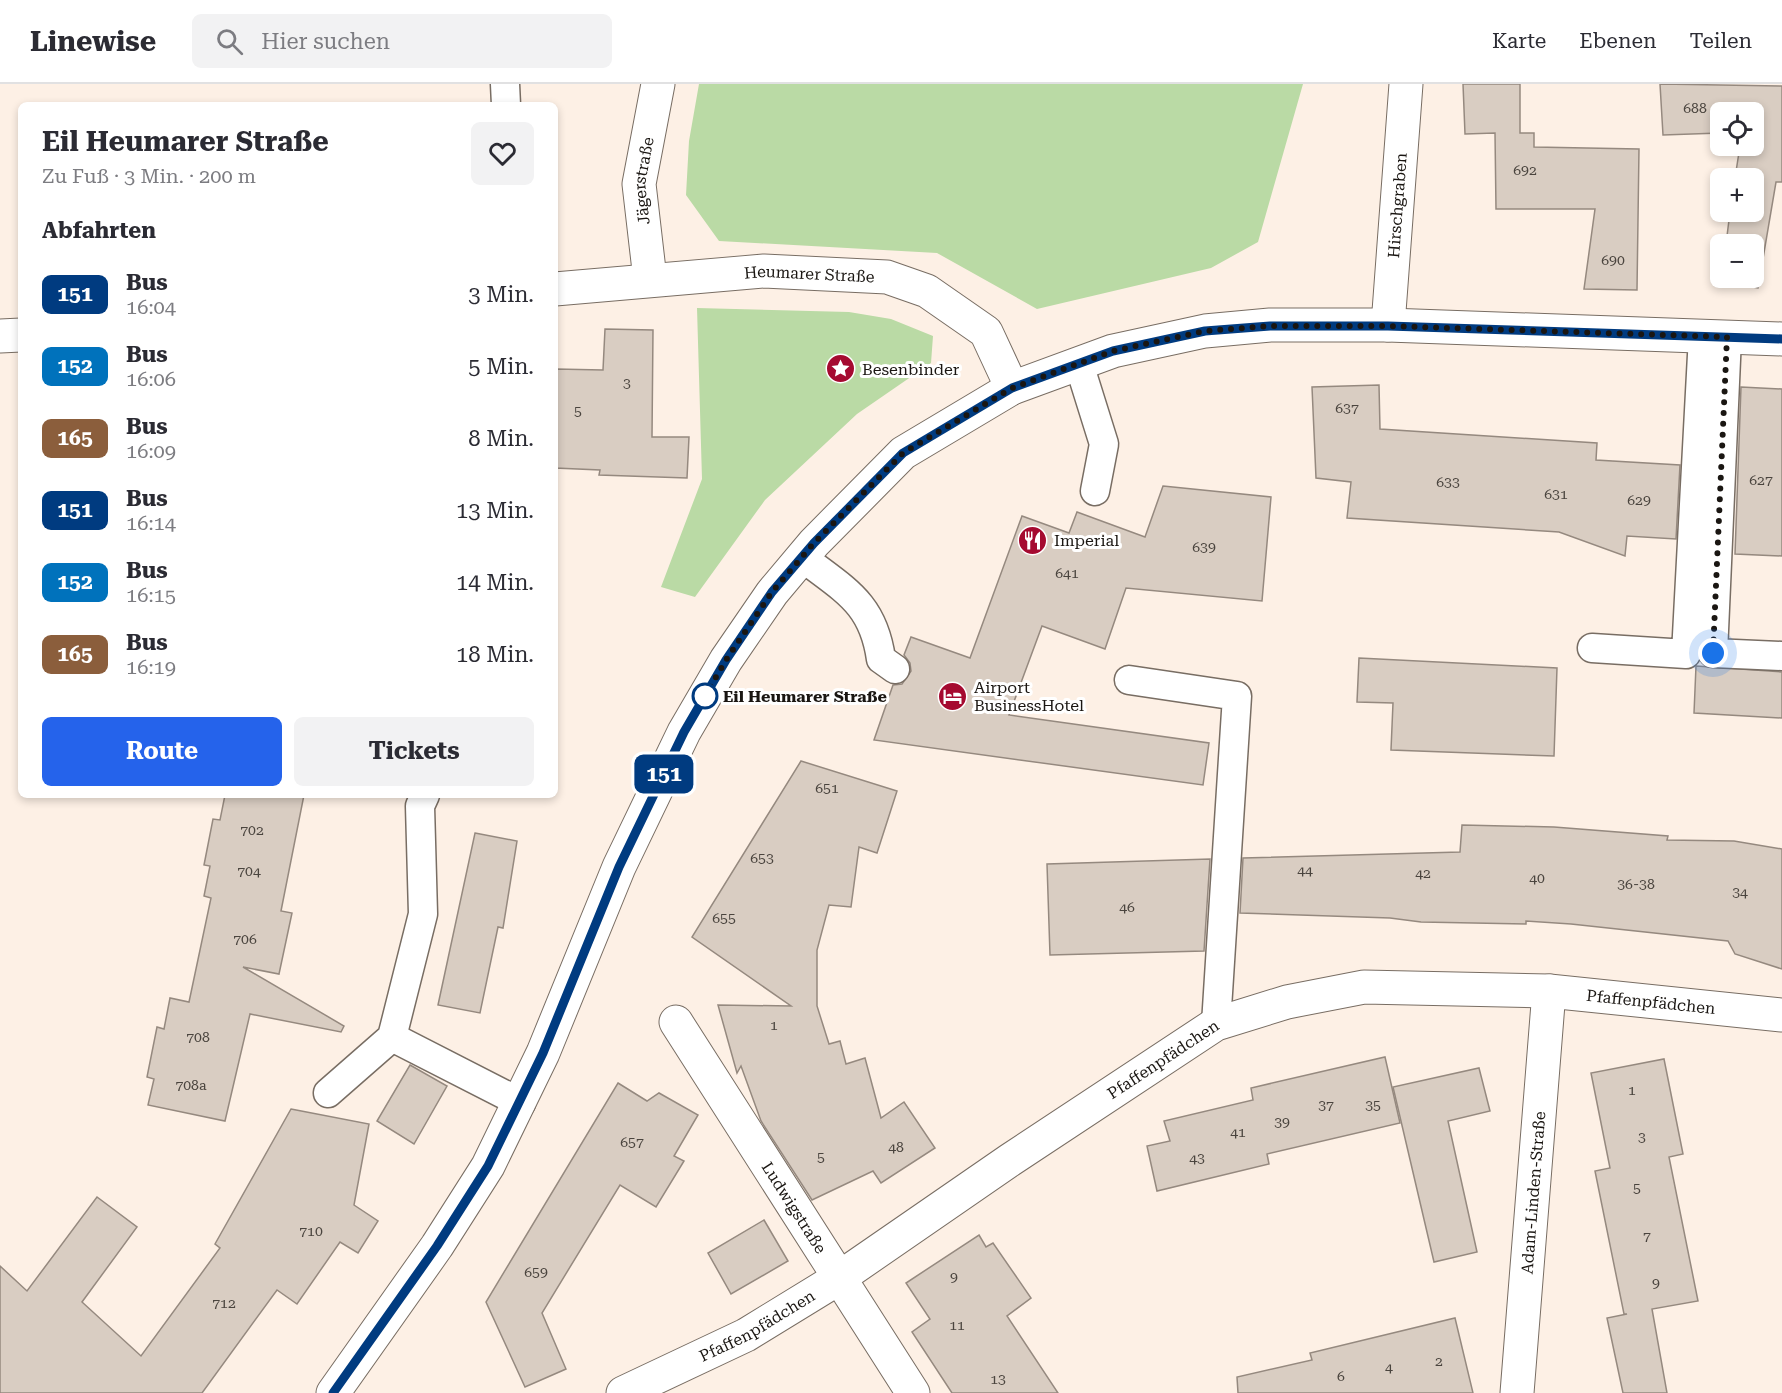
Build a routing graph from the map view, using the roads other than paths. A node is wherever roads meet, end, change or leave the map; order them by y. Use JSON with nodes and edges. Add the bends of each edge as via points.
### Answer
{"nodes":[{"id":1,"x":505,"y":84,"type":"edge"},
{"id":2,"x":658,"y":84,"type":"edge"},
{"id":3,"x":1406,"y":84,"type":"edge"},
{"id":4,"x":506,"y":102,"type":"edge"},
{"id":5,"x":650,"y":279,"type":"junction"},
{"id":6,"x":558,"y":289,"type":"edge"},
{"id":7,"x":1388,"y":326,"type":"junction"},
{"id":8,"x":18,"y":335,"type":"edge"},
{"id":9,"x":0,"y":336,"type":"edge"},
{"id":10,"x":1715,"y":336,"type":"junction"},
{"id":11,"x":1782,"y":339,"type":"edge"},
{"id":12,"x":1079,"y":364,"type":"junction"},
{"id":13,"x":1012,"y":388,"type":"junction"},
{"id":14,"x":1095,"y":491,"type":"dead end"},
{"id":15,"x":802,"y":557,"type":"junction"},
{"id":16,"x":1592,"y":648,"type":"dead end"},
{"id":17,"x":1782,"y":656,"type":"edge"},
{"id":18,"x":895,"y":669,"type":"dead end"},
{"id":19,"x":1129,"y":680,"type":"dead end"},
{"id":20,"x":424,"y":798,"type":"edge"},
{"id":21,"x":1549,"y":992,"type":"junction"},
{"id":22,"x":1782,"y":1016,"type":"edge"},
{"id":23,"x":676,"y":1022,"type":"dead end"},
{"id":24,"x":1216,"y":1024,"type":"junction"},
{"id":25,"x":392,"y":1037,"type":"junction"},
{"id":26,"x":328,"y":1093,"type":"dead end"},
{"id":27,"x":520,"y":1103,"type":"junction"},
{"id":28,"x":839,"y":1278,"type":"junction"},
{"id":29,"x":333,"y":1393,"type":"edge"},
{"id":30,"x":624,"y":1393,"type":"edge"},
{"id":31,"x":913,"y":1393,"type":"edge"},
{"id":32,"x":1517,"y":1393,"type":"edge"}],
"edges":[{"from":1,"to":4,"type":"lane"},
{"from":2,"to":5,"type":"street","name":"Jägerstraße","via":[[639,184]]},
{"from":3,"to":7,"type":"street","name":"Hirschgraben"},
{"from":5,"to":6,"type":"street","name":"Heumarer Straße"},
{"from":5,"to":13,"type":"street","name":"Heumarer Straße","via":[[764,271],[887,277],[927,291],[986,332]]},
{"from":7,"to":10,"type":"street"},
{"from":7,"to":12,"type":"street","via":[[1270,326],[1205,331],[1113,351]]},
{"from":8,"to":9,"type":"street"},
{"from":10,"to":11,"type":"street"},
{"from":10,"to":16,"type":"lane","via":[[1686,654]]},
{"from":10,"to":17,"type":"lane","via":[[1713,653]]},
{"from":12,"to":13,"type":"street"},
{"from":12,"to":14,"type":"lane","via":[[1104,444]]},
{"from":13,"to":15,"type":"street","via":[[903,453]]},
{"from":15,"to":18,"type":"lane","via":[[852,596],[871,618],[881,659]]},
{"from":15,"to":27,"type":"street","via":[[772,592],[726,660],[684,732],[619,867]]},
{"from":19,"to":24,"type":"lane","via":[[1237,696]]},
{"from":20,"to":25,"type":"lane","via":[[420,806],[423,914]]},
{"from":21,"to":22,"type":"street","name":"Pfaffenpfädchen"},
{"from":21,"to":24,"type":"street","name":"Pfaffenpfädchen","via":[[1364,987],[1287,1002]]},
{"from":21,"to":32,"type":"street","name":"Adam-Linden-Straße"},
{"from":23,"to":28,"type":"street","name":"Ludwigstraße"},
{"from":24,"to":28,"type":"street","name":"Pfaffenpfädchen"},
{"from":25,"to":26,"type":"lane"},
{"from":25,"to":27,"type":"lane"},
{"from":27,"to":29,"type":"street","via":[[488,1166],[443,1236]]},
{"from":28,"to":30,"type":"street","name":"Pfaffenpfädchen","via":[[746,1335]]},
{"from":28,"to":31,"type":"street","name":"Ludwigstraße"}]}
